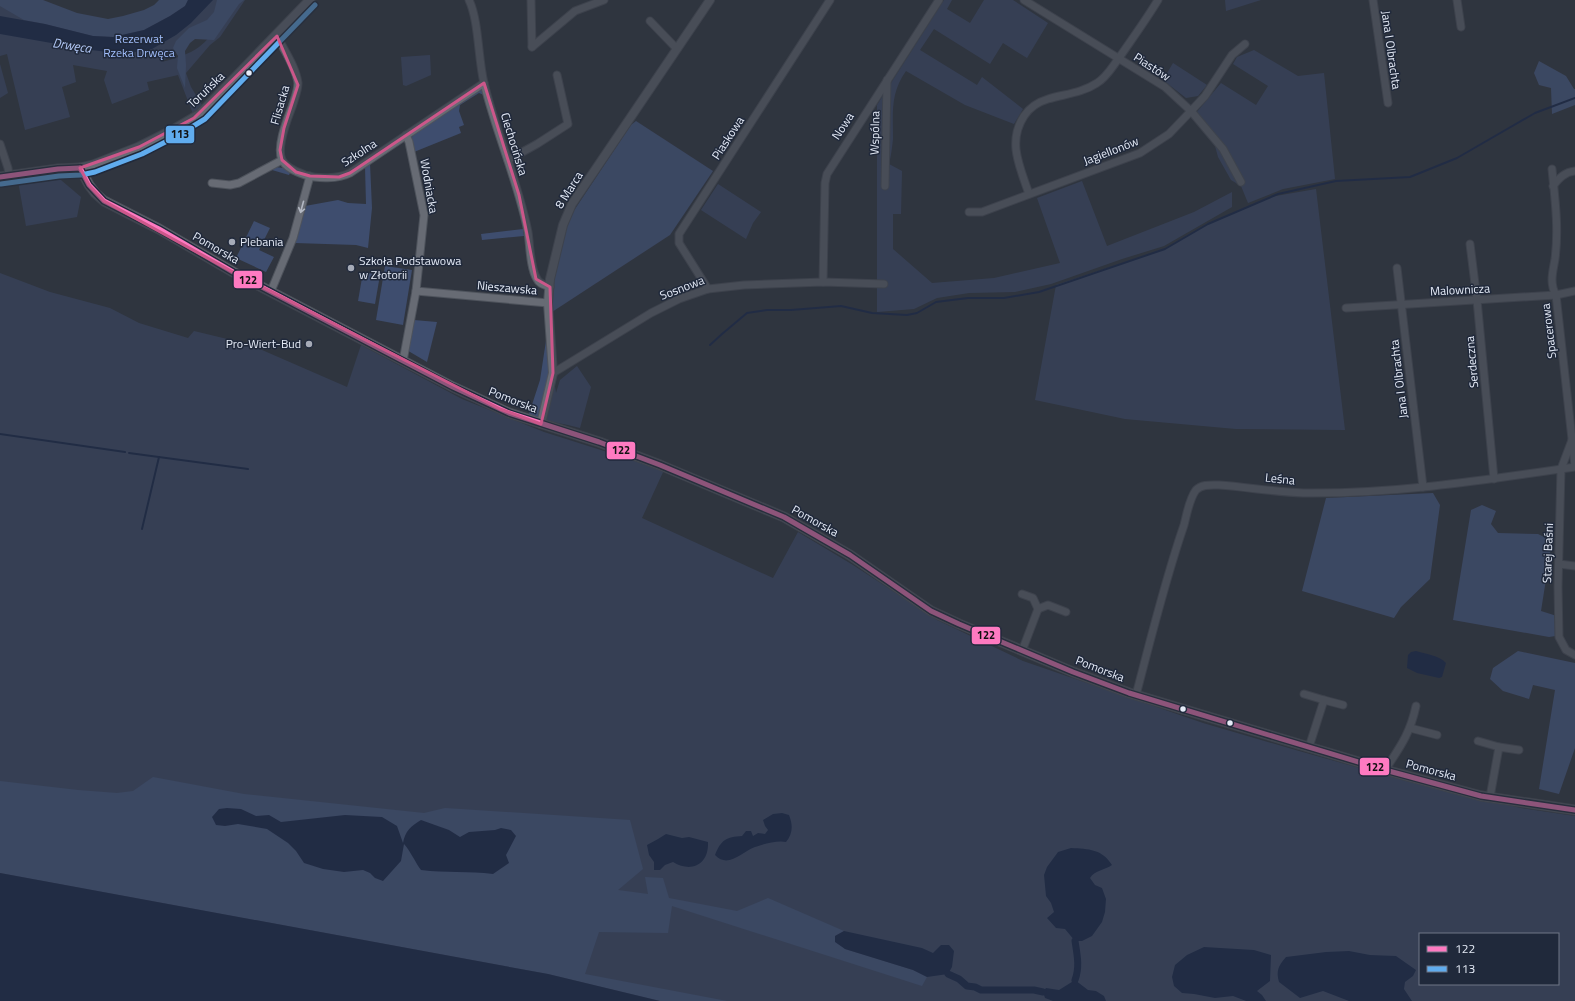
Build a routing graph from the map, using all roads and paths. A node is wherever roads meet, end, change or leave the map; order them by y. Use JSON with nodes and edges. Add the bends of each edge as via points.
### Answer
{"nodes":[{"id":1,"x":309,"y":0,"type":"edge"},
{"id":2,"x":469,"y":0,"type":"edge"},
{"id":3,"x":531,"y":0,"type":"edge"},
{"id":4,"x":604,"y":0,"type":"edge"},
{"id":5,"x":710,"y":0,"type":"edge"},
{"id":6,"x":830,"y":0,"type":"edge"},
{"id":7,"x":939,"y":0,"type":"edge"},
{"id":8,"x":1024,"y":0,"type":"edge"},
{"id":9,"x":1158,"y":0,"type":"edge"},
{"id":10,"x":1372,"y":0,"type":"edge"},
{"id":11,"x":1457,"y":0,"type":"edge"},
{"id":12,"x":650,"y":21,"type":"dead end"},
{"id":13,"x":1462,"y":27,"type":"dead end"},
{"id":14,"x":277,"y":36,"type":"junction"},
{"id":15,"x":1244,"y":44,"type":"dead end"},
{"id":16,"x":677,"y":49,"type":"junction"},
{"id":17,"x":1119,"y":58,"type":"junction"},
{"id":18,"x":557,"y":75,"type":"dead end"},
{"id":19,"x":887,"y":80,"type":"junction"},
{"id":20,"x":484,"y":83,"type":"junction"},
{"id":21,"x":1388,"y":102,"type":"dead end"},
{"id":22,"x":1191,"y":111,"type":"junction"},
{"id":23,"x":406,"y":135,"type":"junction"},
{"id":24,"x":0,"y":144,"type":"edge"},
{"id":25,"x":282,"y":160,"type":"junction"},
{"id":26,"x":508,"y":160,"type":"junction"},
{"id":27,"x":80,"y":168,"type":"junction"},
{"id":28,"x":1552,"y":169,"type":"dead end"},
{"id":29,"x":1575,"y":171,"type":"edge"},
{"id":30,"x":5,"y":176,"type":"edge"},
{"id":31,"x":310,"y":176,"type":"junction"},
{"id":32,"x":1241,"y":182,"type":"dead end"},
{"id":33,"x":212,"y":183,"type":"dead end"},
{"id":34,"x":885,"y":186,"type":"dead end"},
{"id":35,"x":1554,"y":186,"type":"junction"},
{"id":36,"x":1029,"y":194,"type":"junction"},
{"id":37,"x":969,"y":212,"type":"dead end"},
{"id":38,"x":1470,"y":244,"type":"dead end"},
{"id":39,"x":1397,"y":268,"type":"dead end"},
{"id":40,"x":823,"y":282,"type":"junction"},
{"id":41,"x":884,"y":284,"type":"dead end"},
{"id":42,"x":550,"y":287,"type":"junction"},
{"id":43,"x":708,"y":289,"type":"junction"},
{"id":44,"x":272,"y":291,"type":"junction"},
{"id":45,"x":416,"y":291,"type":"junction"},
{"id":46,"x":1575,"y":291,"type":"edge"},
{"id":47,"x":1556,"y":295,"type":"junction"},
{"id":48,"x":1477,"y":300,"type":"junction"},
{"id":49,"x":548,"y":303,"type":"junction"},
{"id":50,"x":1402,"y":304,"type":"junction"},
{"id":51,"x":1346,"y":308,"type":"dead end"},
{"id":52,"x":403,"y":360,"type":"junction"},
{"id":53,"x":553,"y":373,"type":"junction"},
{"id":54,"x":541,"y":424,"type":"junction"},
{"id":55,"x":1573,"y":438,"type":"junction"},
{"id":56,"x":1575,"y":467,"type":"edge"},
{"id":57,"x":1561,"y":469,"type":"junction"},
{"id":58,"x":1494,"y":479,"type":"junction"},
{"id":59,"x":1424,"y":487,"type":"junction"},
{"id":60,"x":1559,"y":564,"type":"junction"},
{"id":61,"x":1575,"y":566,"type":"edge"},
{"id":62,"x":1022,"y":594,"type":"dead end"},
{"id":63,"x":1038,"y":609,"type":"junction"},
{"id":64,"x":1066,"y":612,"type":"dead end"},
{"id":65,"x":1022,"y":651,"type":"junction"},
{"id":66,"x":1575,"y":655,"type":"edge"},
{"id":67,"x":1304,"y":694,"type":"dead end"},
{"id":68,"x":1136,"y":695,"type":"junction"},
{"id":69,"x":1324,"y":700,"type":"junction"},
{"id":70,"x":1343,"y":705,"type":"dead end"},
{"id":71,"x":1416,"y":706,"type":"dead end"},
{"id":72,"x":1410,"y":728,"type":"junction"},
{"id":73,"x":1437,"y":735,"type":"dead end"},
{"id":74,"x":1478,"y":741,"type":"dead end"},
{"id":75,"x":1309,"y":747,"type":"junction"},
{"id":76,"x":1499,"y":747,"type":"junction"},
{"id":77,"x":1519,"y":750,"type":"dead end"},
{"id":78,"x":1385,"y":770,"type":"junction"},
{"id":79,"x":1490,"y":797,"type":"junction"},
{"id":80,"x":1575,"y":810,"type":"edge"}],
"edges":[{"from":1,"to":14,"type":"main road","name":"Toruńska"},
{"from":2,"to":20,"type":"street","name":"Ciechocińska","via":[[475,21]]},
{"from":3,"to":4,"type":"street","via":[[532,48],[576,11]]},
{"from":5,"to":16,"type":"street","name":"8 Marca"},
{"from":6,"to":43,"type":"street","name":"Piaskowa","via":[[679,234],[679,242]]},
{"from":7,"to":19,"type":"street","name":"Nowa"},
{"from":8,"to":17,"type":"street","name":"Piastów"},
{"from":9,"to":17,"type":"street"},
{"from":10,"to":21,"type":"street","name":"Jana I Olbrachta"},
{"from":11,"to":13,"type":"street"},
{"from":12,"to":16,"type":"street"},
{"from":14,"to":25,"type":"street","name":"Flisacka","via":[[298,84],[284,128],[280,150]]},
{"from":14,"to":27,"type":"main road","name":"Toruńska","via":[[200,114],[139,147]]},
{"from":15,"to":22,"type":"street","name":"Jagiellonów","via":[[1232,55],[1205,96]]},
{"from":16,"to":42,"type":"street","name":"8 Marca","via":[[572,204],[563,225]]},
{"from":17,"to":22,"type":"street","name":"Piastów","via":[[1165,87]]},
{"from":17,"to":36,"type":"street","via":[[1106,76],[1097,83],[1077,92],[1040,102],[1022,119],[1016,131],[1015,145]]},
{"from":18,"to":26,"type":"street","via":[[568,124]]},
{"from":19,"to":34,"type":"street","name":"Wspólna"},
{"from":19,"to":40,"type":"street","name":"Nowa","via":[[827,174]]},
{"from":20,"to":23,"type":"street","name":"Szkolna"},
{"from":20,"to":26,"type":"street","name":"Ciechocińska"},
{"from":22,"to":32,"type":"street","name":"Piastów","via":[[1222,149]]},
{"from":22,"to":36,"type":"street","name":"Jagiellonów","via":[[1169,134],[1140,153]]},
{"from":23,"to":31,"type":"street","name":"Szkolna","via":[[345,176]]},
{"from":23,"to":45,"type":"street","name":"Wodniacka","via":[[424,215]]},
{"from":24,"to":30,"type":"street","via":[[8,168]]},
{"from":25,"to":31,"type":"street","name":"Szkolna","via":[[296,172]]},
{"from":25,"to":33,"type":"street","via":[[239,183]]},
{"from":26,"to":42,"type":"street","name":"Ciechocińska","via":[[528,231],[536,279]]},
{"from":27,"to":30,"type":"main road","name":"Toruńska"},
{"from":27,"to":44,"type":"main road","name":"Pomorska","via":[[89,185],[104,201]]},
{"from":28,"to":35,"type":"street","name":"Spacerowa"},
{"from":29,"to":35,"type":"street","via":[[1558,178]]},
{"from":31,"to":44,"type":"street","one_way":true,"via":[[293,238]]},
{"from":35,"to":47,"type":"street","name":"Spacerowa","via":[[1557,238],[1551,280]]},
{"from":36,"to":37,"type":"street","name":"Jagiellonów","via":[[982,212]]},
{"from":38,"to":48,"type":"street","name":"Serdeczna"},
{"from":39,"to":50,"type":"street","name":"Jana I Olbrachta"},
{"from":40,"to":41,"type":"street","name":"Sosnowa"},
{"from":40,"to":43,"type":"street","name":"Sosnowa"},
{"from":42,"to":49,"type":"street","name":"8 Marca"},
{"from":43,"to":53,"type":"street","name":"Sosnowa","via":[[679,299],[651,313]]},
{"from":44,"to":52,"type":"main road","name":"Pomorska"},
{"from":45,"to":49,"type":"street","name":"Nieszawska"},
{"from":45,"to":52,"type":"street","name":"Wodniacka"},
{"from":46,"to":47,"type":"street","name":"Malownicza"},
{"from":47,"to":48,"type":"street","name":"Malownicza"},
{"from":47,"to":55,"type":"street","name":"Spacerowa"},
{"from":48,"to":50,"type":"street","name":"Malownicza"},
{"from":48,"to":58,"type":"street","name":"Serdeczna"},
{"from":49,"to":53,"type":"street","name":"8 Marca"},
{"from":50,"to":51,"type":"street","name":"Malownicza"},
{"from":50,"to":59,"type":"street","name":"Jana I Olbrachta"},
{"from":52,"to":54,"type":"main road","name":"Pomorska","via":[[489,405]]},
{"from":53,"to":54,"type":"street","name":"8 Marca"},
{"from":54,"to":65,"type":"main road","name":"Pomorska","via":[[660,465],[784,517],[850,555],[931,610]]},
{"from":55,"to":56,"type":"street","name":"Spacerowa"},
{"from":55,"to":57,"type":"street","name":"Starej Baśni"},
{"from":56,"to":57,"type":"street","name":"Leśna"},
{"from":57,"to":58,"type":"street","name":"Leśna"},
{"from":57,"to":60,"type":"street","name":"Starej Baśni"},
{"from":58,"to":59,"type":"street","name":"Leśna"},
{"from":59,"to":68,"type":"street","name":"Leśna","via":[[1302,493],[1219,484],[1201,487],[1192,498],[1177,543]]},
{"from":60,"to":61,"type":"street"},
{"from":60,"to":66,"type":"street","name":"Starej Baśni","via":[[1559,637],[1566,650]]},
{"from":62,"to":63,"type":"street","via":[[1033,598]]},
{"from":63,"to":64,"type":"street","via":[[1048,606]]},
{"from":63,"to":65,"type":"street"},
{"from":65,"to":68,"type":"main road","name":"Pomorska"},
{"from":67,"to":69,"type":"street"},
{"from":68,"to":75,"type":"main road","name":"Pomorska"},
{"from":69,"to":70,"type":"street"},
{"from":69,"to":75,"type":"street"},
{"from":71,"to":72,"type":"street"},
{"from":72,"to":73,"type":"street"},
{"from":72,"to":78,"type":"street"},
{"from":74,"to":76,"type":"street"},
{"from":75,"to":78,"type":"main road","name":"Pomorska"},
{"from":76,"to":77,"type":"street"},
{"from":76,"to":79,"type":"street"},
{"from":78,"to":79,"type":"main road","name":"Pomorska"},
{"from":79,"to":80,"type":"main road","name":"Pomorska"}]}
